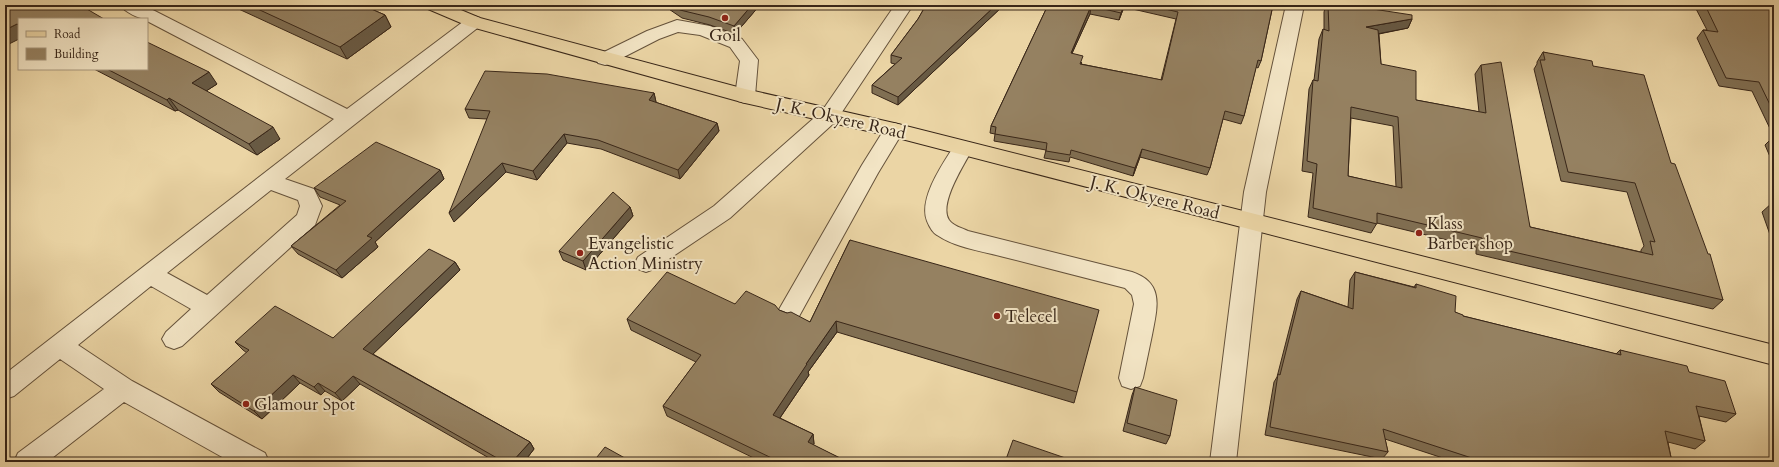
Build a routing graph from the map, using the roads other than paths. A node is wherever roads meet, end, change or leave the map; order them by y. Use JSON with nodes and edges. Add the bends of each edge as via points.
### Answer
{"nodes":[{"id":1,"x":129,"y":5,"type":"edge"},
{"id":2,"x":434,"y":5,"type":"edge"},
{"id":3,"x":904,"y":5,"type":"edge"},
{"id":4,"x":1295,"y":5,"type":"edge"},
{"id":5,"x":474,"y":22,"type":"junction"},
{"id":6,"x":605,"y":59,"type":"junction"},
{"id":7,"x":745,"y":96,"type":"junction"},
{"id":8,"x":829,"y":116,"type":"junction"},
{"id":9,"x":348,"y":118,"type":"junction"},
{"id":10,"x":894,"y":130,"type":"junction"},
{"id":11,"x":963,"y":148,"type":"junction"},
{"id":12,"x":269,"y":181,"type":"junction"},
{"id":13,"x":1251,"y":221,"type":"junction"},
{"id":14,"x":646,"y":263,"type":"dead end"},
{"id":15,"x":150,"y":274,"type":"junction"},
{"id":16,"x":209,"y":308,"type":"junction"},
{"id":17,"x":789,"y":313,"type":"edge"},
{"id":18,"x":174,"y":339,"type":"dead end"},
{"id":19,"x":60,"y":346,"type":"junction"},
{"id":20,"x":1774,"y":355,"type":"edge"},
{"id":21,"x":1131,"y":378,"type":"dead end"},
{"id":22,"x":5,"y":388,"type":"edge"},
{"id":23,"x":123,"y":389,"type":"junction"},
{"id":24,"x":27,"y":462,"type":"edge"},
{"id":25,"x":256,"y":462,"type":"edge"},
{"id":26,"x":1223,"y":462,"type":"edge"}],
"edges":[{"from":1,"to":9,"type":"street"},
{"from":2,"to":5,"type":"main road","name":"J. K. Okyere Road"},
{"from":3,"to":8,"type":"street"},
{"from":4,"to":13,"type":"street"},
{"from":5,"to":6,"type":"main road","name":"J. K. Okyere Road"},
{"from":5,"to":9,"type":"street"},
{"from":6,"to":7,"type":"main road","name":"J. K. Okyere Road"},
{"from":6,"to":7,"type":"street","via":[[677,26],[704,30],[736,43],[749,60]]},
{"from":7,"to":8,"type":"main road","name":"J. K. Okyere Road"},
{"from":8,"to":10,"type":"main road","name":"J. K. Okyere Road"},
{"from":8,"to":14,"type":"street","via":[[722,212]]},
{"from":9,"to":12,"type":"street"},
{"from":10,"to":11,"type":"main road","name":"J. K. Okyere Road"},
{"from":10,"to":17,"type":"street"},
{"from":11,"to":13,"type":"main road","name":"J. K. Okyere Road"},
{"from":11,"to":21,"type":"street","via":[[939,192],[935,212],[942,227],[963,238],[1132,281],[1143,290],[1146,304]]},
{"from":12,"to":15,"type":"street"},
{"from":12,"to":16,"type":"street","via":[[306,195],[311,206],[307,219]]},
{"from":13,"to":20,"type":"main road","name":"J. K. Okyere Road"},
{"from":13,"to":26,"type":"street"},
{"from":15,"to":16,"type":"street"},
{"from":15,"to":19,"type":"street"},
{"from":16,"to":18,"type":"street"},
{"from":19,"to":22,"type":"street"},
{"from":19,"to":23,"type":"street"},
{"from":23,"to":24,"type":"street"},
{"from":23,"to":25,"type":"street"}]}
